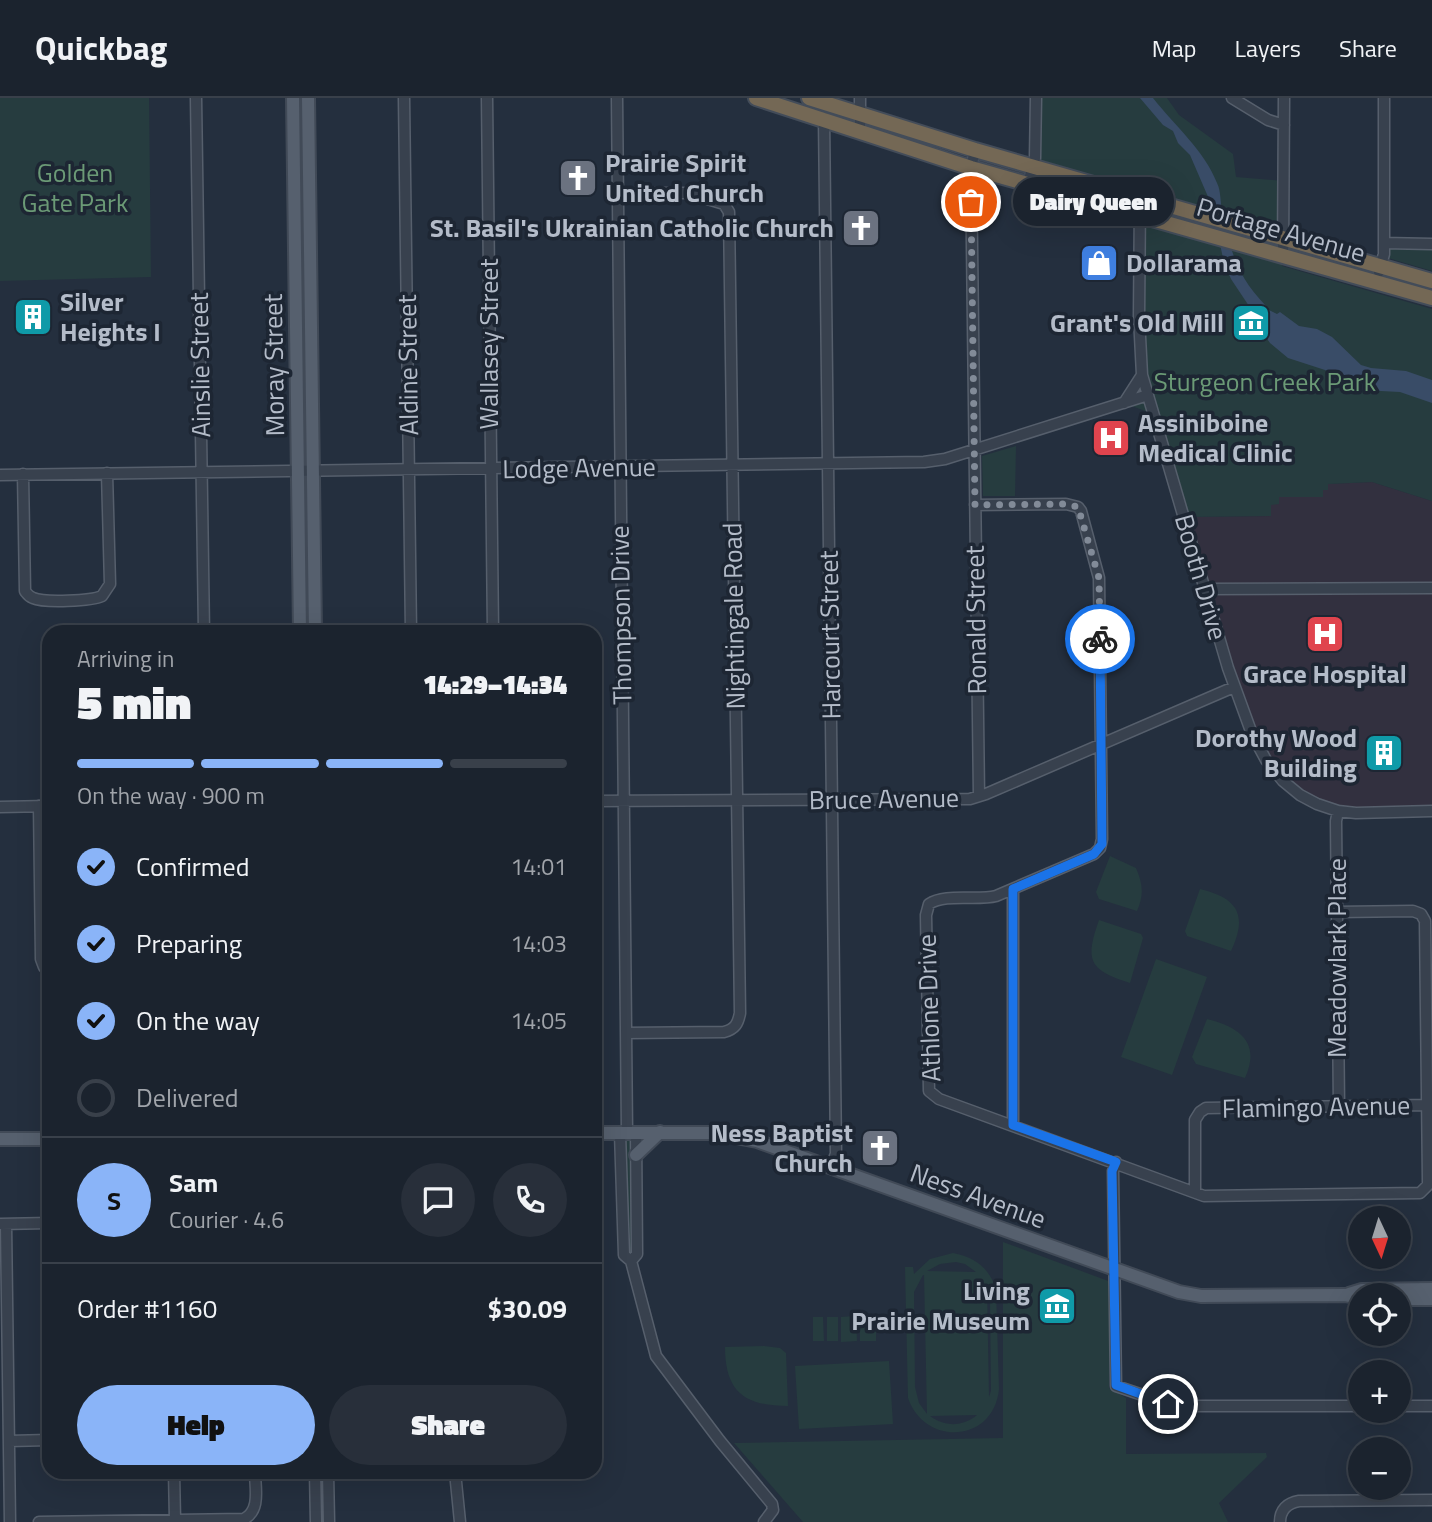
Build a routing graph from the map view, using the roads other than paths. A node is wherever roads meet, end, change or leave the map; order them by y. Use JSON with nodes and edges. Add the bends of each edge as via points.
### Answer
{"nodes":[{"id":1,"x":196,"y":98,"type":"edge"},
{"id":2,"x":293,"y":98,"type":"edge"},
{"id":3,"x":309,"y":98,"type":"edge"},
{"id":4,"x":404,"y":98,"type":"edge"},
{"id":5,"x":487,"y":98,"type":"edge"},
{"id":6,"x":617,"y":98,"type":"edge"},
{"id":7,"x":756,"y":98,"type":"edge"},
{"id":8,"x":809,"y":98,"type":"edge"},
{"id":9,"x":860,"y":98,"type":"edge"},
{"id":10,"x":1035,"y":98,"type":"edge"},
{"id":11,"x":1232,"y":98,"type":"edge"},
{"id":12,"x":1284,"y":98,"type":"edge"},
{"id":13,"x":1384,"y":98,"type":"edge"},
{"id":14,"x":824,"y":103,"type":"junction"},
{"id":15,"x":860,"y":115,"type":"junction"},
{"id":16,"x":824,"y":121,"type":"junction"},
{"id":17,"x":1284,"y":125,"type":"junction"},
{"id":18,"x":860,"y":133,"type":"junction"},
{"id":19,"x":975,"y":150,"type":"junction"},
{"id":20,"x":1033,"y":166,"type":"junction"},
{"id":21,"x":971,"y":168,"type":"junction"},
{"id":22,"x":1028,"y":184,"type":"junction"},
{"id":23,"x":617,"y":193,"type":"junction"},
{"id":24,"x":1140,"y":198,"type":"junction"},
{"id":25,"x":1140,"y":216,"type":"junction"},
{"id":26,"x":1283,"y":238,"type":"junction"},
{"id":27,"x":1384,"y":243,"type":"junction"},
{"id":28,"x":1432,"y":244,"type":"edge"},
{"id":29,"x":1283,"y":257,"type":"junction"},
{"id":30,"x":1381,"y":266,"type":"junction"},
{"id":31,"x":1432,"y":281,"type":"edge"},
{"id":32,"x":1376,"y":282,"type":"junction"},
{"id":33,"x":1432,"y":298,"type":"edge"},
{"id":34,"x":1142,"y":375,"type":"junction"},
{"id":35,"x":1148,"y":395,"type":"junction"},
{"id":36,"x":1124,"y":403,"type":"junction"},
{"id":37,"x":974,"y":449,"type":"junction"},
{"id":38,"x":828,"y":464,"type":"junction"},
{"id":39,"x":732,"y":465,"type":"junction"},
{"id":40,"x":619,"y":467,"type":"junction"},
{"id":41,"x":490,"y":469,"type":"junction"},
{"id":42,"x":409,"y":470,"type":"junction"},
{"id":43,"x":298,"y":471,"type":"junction"},
{"id":44,"x":313,"y":471,"type":"junction"},
{"id":45,"x":201,"y":472,"type":"junction"},
{"id":46,"x":107,"y":473,"type":"junction"},
{"id":47,"x":23,"y":474,"type":"junction"},
{"id":48,"x":0,"y":475,"type":"edge"},
{"id":49,"x":975,"y":505,"type":"junction"},
{"id":50,"x":1432,"y":588,"type":"edge"},
{"id":51,"x":1205,"y":589,"type":"junction"},
{"id":52,"x":204,"y":625,"type":"edge"},
{"id":53,"x":300,"y":625,"type":"edge"},
{"id":54,"x":315,"y":625,"type":"edge"},
{"id":55,"x":411,"y":625,"type":"edge"},
{"id":56,"x":493,"y":625,"type":"edge"},
{"id":57,"x":1234,"y":687,"type":"junction"},
{"id":58,"x":1101,"y":744,"type":"junction"},
{"id":59,"x":979,"y":796,"type":"junction"},
{"id":60,"x":737,"y":800,"type":"junction"},
{"id":61,"x":832,"y":800,"type":"junction"},
{"id":62,"x":602,"y":801,"type":"edge"},
{"id":63,"x":624,"y":801,"type":"junction"},
{"id":64,"x":42,"y":806,"type":"edge"},
{"id":65,"x":0,"y":807,"type":"edge"},
{"id":66,"x":1338,"y":811,"type":"junction"},
{"id":67,"x":1432,"y":811,"type":"edge"},
{"id":68,"x":1013,"y":889,"type":"junction"},
{"id":69,"x":987,"y":898,"type":"junction"},
{"id":70,"x":42,"y":908,"type":"edge"},
{"id":71,"x":1337,"y":912,"type":"junction"},
{"id":72,"x":1014,"y":914,"type":"junction"},
{"id":73,"x":42,"y":962,"type":"edge"},
{"id":74,"x":626,"y":1032,"type":"junction"},
{"id":75,"x":1429,"y":1105,"type":"edge"},
{"id":76,"x":1339,"y":1106,"type":"junction"},
{"id":77,"x":1013,"y":1125,"type":"junction"},
{"id":78,"x":660,"y":1132,"type":"junction"},
{"id":79,"x":602,"y":1133,"type":"edge"},
{"id":80,"x":628,"y":1133,"type":"junction"},
{"id":81,"x":0,"y":1139,"type":"edge"},
{"id":82,"x":42,"y":1139,"type":"edge"},
{"id":83,"x":636,"y":1155,"type":"junction"},
{"id":84,"x":1116,"y":1162,"type":"junction"},
{"id":85,"x":831,"y":1166,"type":"junction"},
{"id":86,"x":1195,"y":1192,"type":"junction"},
{"id":87,"x":42,"y":1223,"type":"edge"},
{"id":88,"x":3,"y":1224,"type":"edge"},
{"id":89,"x":631,"y":1261,"type":"junction"},
{"id":90,"x":1114,"y":1270,"type":"junction"},
{"id":91,"x":1432,"y":1289,"type":"edge"},
{"id":92,"x":1345,"y":1295,"type":"junction"},
{"id":93,"x":1348,"y":1296,"type":"edge"},
{"id":94,"x":1411,"y":1299,"type":"edge"},
{"id":95,"x":1432,"y":1299,"type":"edge"},
{"id":96,"x":1432,"y":1405,"type":"edge"},
{"id":97,"x":1348,"y":1406,"type":"edge"},
{"id":98,"x":1411,"y":1406,"type":"edge"},
{"id":99,"x":42,"y":1440,"type":"edge"},
{"id":100,"x":9,"y":1441,"type":"junction"},
{"id":101,"x":174,"y":1479,"type":"edge"},
{"id":102,"x":255,"y":1479,"type":"edge"},
{"id":103,"x":315,"y":1479,"type":"edge"},
{"id":104,"x":328,"y":1479,"type":"edge"},
{"id":105,"x":456,"y":1479,"type":"edge"},
{"id":106,"x":1432,"y":1500,"type":"edge"},
{"id":107,"x":175,"y":1520,"type":"junction"},
{"id":108,"x":10,"y":1522,"type":"edge"},
{"id":109,"x":39,"y":1522,"type":"edge"},
{"id":110,"x":316,"y":1522,"type":"edge"},
{"id":111,"x":329,"y":1522,"type":"edge"},
{"id":112,"x":460,"y":1522,"type":"edge"},
{"id":113,"x":764,"y":1522,"type":"edge"},
{"id":114,"x":1280,"y":1522,"type":"edge"}],
"edges":[{"from":1,"to":45,"type":"street","name":"Ainslie Street"},
{"from":2,"to":43,"type":"main road","name":"Moray Street"},
{"from":3,"to":44,"type":"main road","name":"Moray Street"},
{"from":4,"to":42,"type":"street","name":"Aldine Street"},
{"from":5,"to":41,"type":"street","name":"Wallasey Street"},
{"from":6,"to":23,"type":"street","name":"Thompson Drive"},
{"from":7,"to":16,"type":"highway","name":"Portage Avenue"},
{"from":8,"to":14,"type":"highway","name":"Portage Avenue"},
{"from":9,"to":15,"type":"street"},
{"from":10,"to":20,"type":"street"},
{"from":11,"to":17,"type":"street"},
{"from":12,"to":17,"type":"street"},
{"from":13,"to":27,"type":"street"},
{"from":14,"to":15,"type":"highway","name":"Portage Avenue"},
{"from":14,"to":16,"type":"street","name":"Harcourt Street"},
{"from":15,"to":18,"type":"street"},
{"from":15,"to":19,"type":"highway","name":"Portage Avenue"},
{"from":16,"to":18,"type":"highway","name":"Portage Avenue"},
{"from":16,"to":38,"type":"street","name":"Harcourt Street"},
{"from":17,"to":26,"type":"street"},
{"from":18,"to":21,"type":"highway","name":"Portage Avenue"},
{"from":19,"to":20,"type":"highway","name":"Portage Avenue"},
{"from":19,"to":21,"type":"street","name":"Ronald Street"},
{"from":20,"to":22,"type":"street"},
{"from":20,"to":24,"type":"highway","name":"Portage Avenue"},
{"from":21,"to":22,"type":"highway","name":"Portage Avenue"},
{"from":21,"to":37,"type":"street","name":"Ronald Street"},
{"from":22,"to":25,"type":"highway","name":"Portage Avenue"},
{"from":23,"to":39,"type":"street","name":"Nightingale Road","via":[[688,193],[729,209]]},
{"from":23,"to":40,"type":"street","name":"Thompson Drive"},
{"from":24,"to":25,"type":"street","name":"Booth Drive"},
{"from":24,"to":26,"type":"highway","name":"Portage Avenue"},
{"from":25,"to":29,"type":"highway","name":"Portage Avenue"},
{"from":25,"to":34,"type":"street","name":"Booth Drive"},
{"from":26,"to":29,"type":"street"},
{"from":26,"to":30,"type":"highway","name":"Portage Avenue"},
{"from":27,"to":28,"type":"street"},
{"from":27,"to":30,"type":"street"},
{"from":29,"to":32,"type":"highway","name":"Portage Avenue"},
{"from":30,"to":31,"type":"highway","name":"Portage Avenue"},
{"from":30,"to":32,"type":"street"},
{"from":32,"to":33,"type":"highway","name":"Portage Avenue"},
{"from":34,"to":35,"type":"street","name":"Booth Drive"},
{"from":34,"to":36,"type":"street"},
{"from":35,"to":36,"type":"street","name":"Lodge Avenue"},
{"from":35,"to":51,"type":"street","name":"Booth Drive"},
{"from":36,"to":37,"type":"street","name":"Lodge Avenue"},
{"from":37,"to":38,"type":"street","name":"Lodge Avenue","via":[[935,461]]},
{"from":37,"to":49,"type":"street","name":"Ronald Street"},
{"from":38,"to":39,"type":"street","name":"Lodge Avenue"},
{"from":38,"to":61,"type":"street","name":"Harcourt Street"},
{"from":39,"to":40,"type":"street","name":"Lodge Avenue"},
{"from":39,"to":60,"type":"street","name":"Nightingale Road"},
{"from":40,"to":41,"type":"street","name":"Lodge Avenue"},
{"from":40,"to":63,"type":"street","name":"Thompson Drive"},
{"from":41,"to":42,"type":"street","name":"Lodge Avenue"},
{"from":41,"to":56,"type":"street","name":"Wallasey Street"},
{"from":42,"to":44,"type":"street","name":"Lodge Avenue"},
{"from":42,"to":55,"type":"street","name":"Aldine Street"},
{"from":43,"to":44,"type":"street","name":"Lodge Avenue"},
{"from":43,"to":45,"type":"street","name":"Lodge Avenue"},
{"from":43,"to":53,"type":"main road","name":"Moray Street"},
{"from":44,"to":54,"type":"main road","name":"Moray Street"},
{"from":45,"to":46,"type":"street","name":"Lodge Avenue"},
{"from":45,"to":52,"type":"street","name":"Ainslie Street"},
{"from":46,"to":47,"type":"street","name":"Lodge Avenue"},
{"from":46,"to":47,"type":"street","via":[[110,584],[102,596],[89,599],[38,600],[25,590]]},
{"from":47,"to":48,"type":"street","name":"Lodge Avenue"},
{"from":49,"to":58,"type":"street","name":"Athlone Drive","via":[[1066,504],[1081,511],[1099,578]]},
{"from":49,"to":59,"type":"street","name":"Ronald Street"},
{"from":50,"to":51,"type":"street"},
{"from":51,"to":57,"type":"street","name":"Booth Drive"},
{"from":57,"to":58,"type":"street","name":"Bruce Avenue"},
{"from":57,"to":66,"type":"street","name":"Booth Drive","via":[[1252,734],[1274,772],[1300,795]]},
{"from":58,"to":59,"type":"street","name":"Bruce Avenue"},
{"from":58,"to":68,"type":"street","name":"Athlone Drive","via":[[1100,848]]},
{"from":59,"to":61,"type":"street","name":"Bruce Avenue"},
{"from":60,"to":61,"type":"street","name":"Bruce Avenue"},
{"from":60,"to":63,"type":"street","name":"Bruce Avenue"},
{"from":60,"to":74,"type":"street","name":"Nightingale Road","via":[[738,1021],[733,1030],[724,1032]]},
{"from":61,"to":85,"type":"street","name":"Harcourt Street","via":[[836,1154]]},
{"from":62,"to":63,"type":"street","name":"Bruce Avenue"},
{"from":63,"to":74,"type":"street","name":"Thompson Drive"},
{"from":64,"to":65,"type":"street"},
{"from":66,"to":67,"type":"street","name":"Booth Drive"},
{"from":66,"to":71,"type":"street","name":"Meadowlark Place"},
{"from":68,"to":69,"type":"street","name":"Athlone Drive"},
{"from":68,"to":72,"type":"street"},
{"from":69,"to":72,"type":"street","via":[[1007,904]]},
{"from":69,"to":77,"type":"street","name":"Athlone Drive","via":[[938,899],[926,909],[928,1088],[939,1099]]},
{"from":70,"to":73,"type":"street"},
{"from":71,"to":75,"type":"street","name":"Athlone Drive","via":[[1413,911],[1424,918]]},
{"from":71,"to":76,"type":"street","name":"Meadowlark Place"},
{"from":72,"to":77,"type":"street"},
{"from":74,"to":80,"type":"street","name":"Thompson Drive"},
{"from":75,"to":76,"type":"street","name":"Flamingo Avenue"},
{"from":75,"to":86,"type":"street","name":"Athlone Drive","via":[[1428,1185],[1420,1193],[1225,1197]]},
{"from":76,"to":86,"type":"street","name":"Flamingo Avenue","via":[[1206,1108],[1195,1120]]},
{"from":77,"to":84,"type":"street","name":"Athlone Drive"},
{"from":78,"to":80,"type":"main road","name":"Ness Avenue"},
{"from":78,"to":83,"type":"main road"},
{"from":78,"to":85,"type":"main road","name":"Ness Avenue","via":[[734,1135]]},
{"from":79,"to":80,"type":"main road","name":"Ness Avenue"},
{"from":80,"to":83,"type":"street","name":"Thompson Drive"},
{"from":80,"to":89,"type":"street","name":"Thompson Drive","via":[[624,1255]]},
{"from":81,"to":82,"type":"main road"},
{"from":83,"to":89,"type":"street","name":"Thompson Drive","via":[[637,1254]]},
{"from":84,"to":86,"type":"street","name":"Athlone Drive"},
{"from":84,"to":90,"type":"street","via":[[1112,1171]]},
{"from":85,"to":90,"type":"main road","name":"Ness Avenue"},
{"from":87,"to":88,"type":"street"},
{"from":88,"to":100,"type":"street"},
{"from":89,"to":113,"type":"street","name":"Thompson Drive","via":[[656,1356],[772,1504]]},
{"from":90,"to":92,"type":"main road","name":"Ness Avenue","via":[[1201,1296]]},
{"from":90,"to":97,"type":"street","via":[[1116,1385],[1175,1406]]},
{"from":91,"to":92,"type":"main road","name":"Ness Avenue","via":[[1362,1290]]},
{"from":92,"to":93,"type":"main road","name":"Ness Avenue"},
{"from":94,"to":95,"type":"main road"},
{"from":96,"to":98,"type":"street"},
{"from":99,"to":100,"type":"street"},
{"from":100,"to":108,"type":"street"},
{"from":101,"to":107,"type":"street"},
{"from":102,"to":107,"type":"street","via":[[255,1507],[248,1517]]},
{"from":103,"to":110,"type":"street"},
{"from":104,"to":111,"type":"street"},
{"from":105,"to":112,"type":"street"},
{"from":106,"to":114,"type":"street","via":[[1299,1501],[1285,1506]]},
{"from":107,"to":109,"type":"street"}]}
